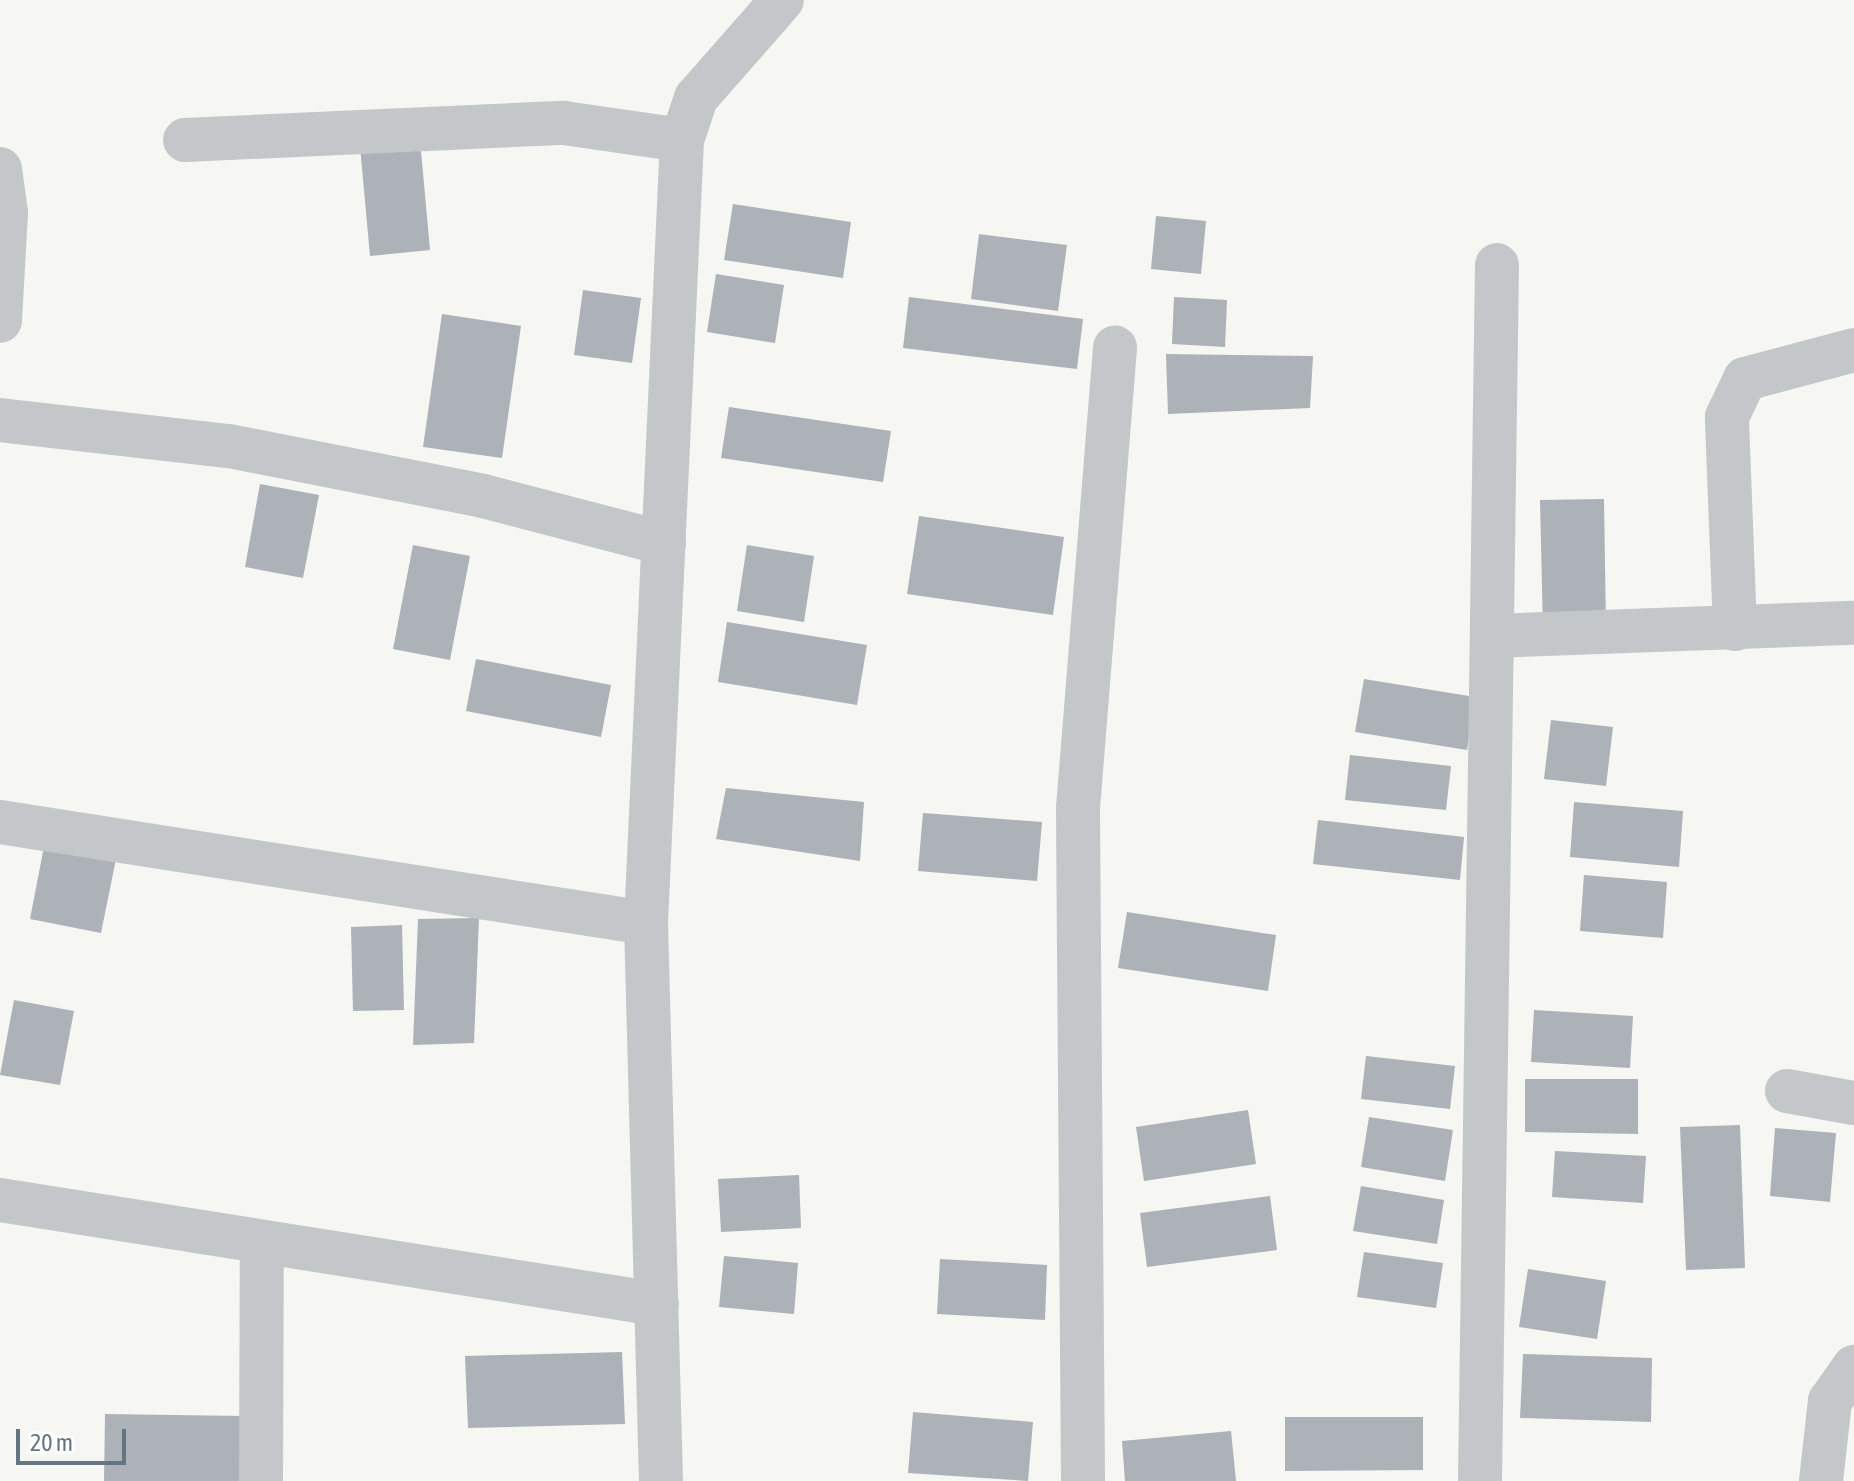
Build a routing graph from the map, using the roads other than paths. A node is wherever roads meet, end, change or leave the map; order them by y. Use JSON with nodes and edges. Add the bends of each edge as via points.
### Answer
{"nodes":[{"id":1,"x":782,"y":0,"type":"edge"},
{"id":2,"x":185,"y":140,"type":"dead end"},
{"id":3,"x":682,"y":140,"type":"junction"},
{"id":4,"x":0,"y":169,"type":"edge"},
{"id":5,"x":1497,"y":265,"type":"dead end"},
{"id":6,"x":0,"y":321,"type":"edge"},
{"id":7,"x":1115,"y":347,"type":"dead end"},
{"id":8,"x":1854,"y":350,"type":"edge"},
{"id":9,"x":0,"y":420,"type":"edge"},
{"id":10,"x":664,"y":543,"type":"junction"},
{"id":11,"x":1854,"y":623,"type":"edge"},
{"id":12,"x":1735,"y":629,"type":"junction"},
{"id":13,"x":1492,"y":636,"type":"junction"},
{"id":14,"x":0,"y":822,"type":"edge"},
{"id":15,"x":646,"y":923,"type":"junction"},
{"id":16,"x":1787,"y":1091,"type":"dead end"},
{"id":17,"x":1854,"y":1103,"type":"edge"},
{"id":18,"x":0,"y":1200,"type":"edge"},
{"id":19,"x":262,"y":1243,"type":"junction"},
{"id":20,"x":657,"y":1304,"type":"junction"},
{"id":21,"x":1854,"y":1367,"type":"edge"},
{"id":22,"x":261,"y":1481,"type":"edge"},
{"id":23,"x":661,"y":1481,"type":"edge"},
{"id":24,"x":1083,"y":1481,"type":"edge"},
{"id":25,"x":1480,"y":1481,"type":"edge"},
{"id":26,"x":1821,"y":1481,"type":"edge"}],
"edges":[{"from":1,"to":3,"type":"street","via":[[696,98]]},
{"from":2,"to":3,"type":"street","via":[[564,123]]},
{"from":3,"to":10,"type":"street"},
{"from":4,"to":6,"type":"street","via":[[6,213]]},
{"from":5,"to":13,"type":"street"},
{"from":7,"to":24,"type":"street","via":[[1078,808]]},
{"from":8,"to":12,"type":"street","via":[[1745,379],[1727,417]]},
{"from":9,"to":10,"type":"street","via":[[229,446],[483,496]]},
{"from":10,"to":15,"type":"street"},
{"from":11,"to":12,"type":"street"},
{"from":12,"to":13,"type":"street"},
{"from":13,"to":25,"type":"street"},
{"from":14,"to":15,"type":"street"},
{"from":15,"to":20,"type":"street"},
{"from":16,"to":17,"type":"street"},
{"from":18,"to":19,"type":"street"},
{"from":19,"to":20,"type":"street"},
{"from":19,"to":22,"type":"street"},
{"from":20,"to":23,"type":"street"},
{"from":21,"to":26,"type":"street","via":[[1830,1401]]}]}
